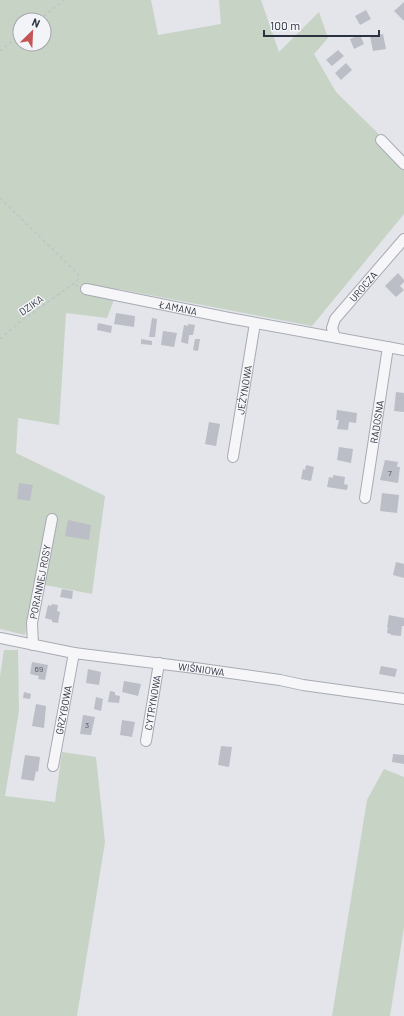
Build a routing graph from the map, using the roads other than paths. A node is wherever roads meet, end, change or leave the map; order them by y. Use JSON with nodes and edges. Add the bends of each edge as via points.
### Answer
{"nodes":[{"id":1,"x":381,"y":140,"type":"dead end"},
{"id":2,"x":404,"y":164,"type":"edge"},
{"id":3,"x":404,"y":239,"type":"edge"},
{"id":4,"x":86,"y":289,"type":"road end"},
{"id":5,"x":255,"y":322,"type":"junction"},
{"id":6,"x":335,"y":337,"type":"junction"},
{"id":7,"x":388,"y":347,"type":"junction"},
{"id":8,"x":404,"y":350,"type":"edge"},
{"id":9,"x":233,"y":457,"type":"dead end"},
{"id":10,"x":365,"y":498,"type":"dead end"},
{"id":11,"x":52,"y":519,"type":"dead end"},
{"id":12,"x":0,"y":638,"type":"edge"},
{"id":13,"x":33,"y":645,"type":"junction"},
{"id":14,"x":74,"y":653,"type":"junction"},
{"id":15,"x":159,"y":663,"type":"junction"},
{"id":16,"x":404,"y":699,"type":"edge"},
{"id":17,"x":146,"y":741,"type":"dead end"},
{"id":18,"x":54,"y":766,"type":"dead end"}],
"edges":[{"from":1,"to":2,"type":"street"},
{"from":3,"to":6,"type":"street","name":"UROCZA","via":[[335,319],[332,328]]},
{"from":4,"to":5,"type":"street","name":"ŁAMANA"},
{"from":5,"to":6,"type":"street","name":"ŁAMANA"},
{"from":5,"to":9,"type":"street","name":"JEŻYNOWA"},
{"from":6,"to":7,"type":"street","name":"ŁAMANA"},
{"from":7,"to":8,"type":"street","name":"ŁAMANA"},
{"from":7,"to":10,"type":"street","name":"RADOSNA"},
{"from":11,"to":13,"type":"street","name":"PORANNEJ ROSY","via":[[32,624]]},
{"from":12,"to":13,"type":"street","name":"WIŚNIOWA"},
{"from":13,"to":14,"type":"street","name":"WIŚNIOWA"},
{"from":14,"to":15,"type":"street","name":"WIŚNIOWA"},
{"from":14,"to":18,"type":"street","name":"GRZYBOWA"},
{"from":15,"to":16,"type":"street","name":"WIŚNIOWA"},
{"from":15,"to":17,"type":"street","name":"CYTRYNOWA"}]}
